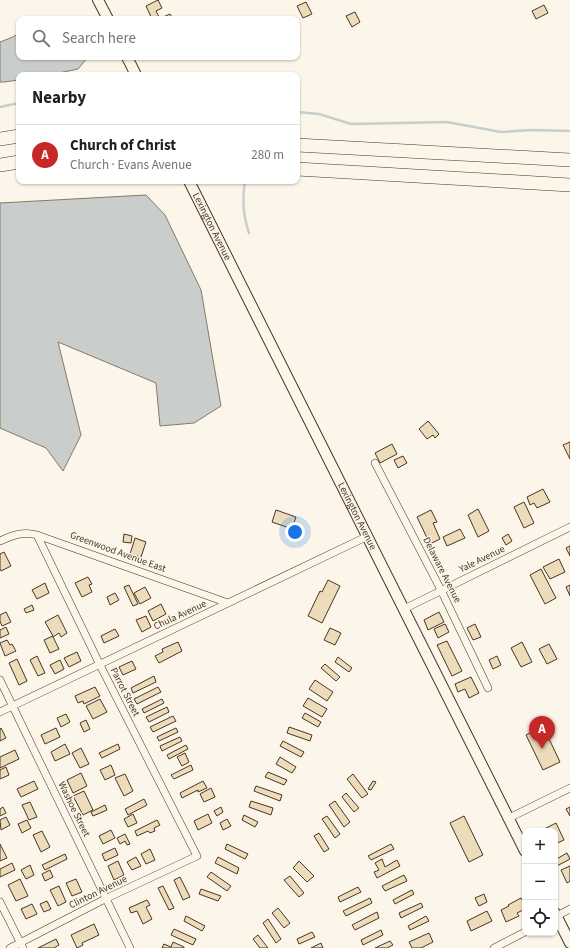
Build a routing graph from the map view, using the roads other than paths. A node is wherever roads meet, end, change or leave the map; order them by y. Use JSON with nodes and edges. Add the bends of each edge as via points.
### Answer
{"nodes":[{"id":1,"x":98,"y":0,"type":"edge"},
{"id":2,"x":106,"y":16,"type":"edge"},
{"id":3,"x":128,"y":60,"type":"edge"},
{"id":4,"x":134,"y":72,"type":"edge"},
{"id":5,"x":16,"y":136,"type":"edge"},
{"id":6,"x":0,"y":139,"type":"edge"},
{"id":7,"x":300,"y":145,"type":"edge"},
{"id":8,"x":570,"y":160,"type":"edge"},
{"id":9,"x":16,"y":162,"type":"edge"},
{"id":10,"x":0,"y":164,"type":"edge"},
{"id":11,"x":300,"y":169,"type":"edge"},
{"id":12,"x":190,"y":184,"type":"edge"},
{"id":13,"x":570,"y":185,"type":"edge"},
{"id":14,"x":375,"y":463,"type":"dead end"},
{"id":15,"x":570,"y":527,"type":"edge"},
{"id":16,"x":37,"y":535,"type":"junction"},
{"id":17,"x":368,"y":536,"type":"junction"},
{"id":18,"x":0,"y":541,"type":"edge"},
{"id":19,"x":441,"y":590,"type":"junction"},
{"id":20,"x":228,"y":603,"type":"junction"},
{"id":21,"x":404,"y":609,"type":"junction"},
{"id":22,"x":100,"y":665,"type":"junction"},
{"id":23,"x":0,"y":680,"type":"edge"},
{"id":24,"x":488,"y":688,"type":"dead end"},
{"id":25,"x":12,"y":706,"type":"junction"},
{"id":26,"x":0,"y":712,"type":"edge"},
{"id":27,"x":570,"y":788,"type":"edge"},
{"id":28,"x":509,"y":818,"type":"junction"},
{"id":29,"x":522,"y":846,"type":"edge"},
{"id":30,"x":197,"y":856,"type":"joint"},
{"id":31,"x":107,"y":898,"type":"junction"},
{"id":32,"x":0,"y":902,"type":"edge"},
{"id":33,"x":570,"y":909,"type":"edge"},
{"id":34,"x":558,"y":914,"type":"edge"},
{"id":35,"x":558,"y":919,"type":"edge"},
{"id":36,"x":522,"y":934,"type":"edge"},
{"id":37,"x":570,"y":944,"type":"edge"},
{"id":38,"x":22,"y":945,"type":"edge"},
{"id":39,"x":10,"y":948,"type":"edge"},
{"id":40,"x":130,"y":948,"type":"edge"},
{"id":41,"x":494,"y":948,"type":"edge"}],
"edges":[{"from":1,"to":2,"type":"street"},
{"from":3,"to":4,"type":"street"},
{"from":5,"to":6,"type":"highway"},
{"from":7,"to":8,"type":"highway"},
{"from":9,"to":10,"type":"highway"},
{"from":11,"to":13,"type":"highway"},
{"from":12,"to":17,"type":"street","name":"Lexington Avenue"},
{"from":14,"to":19,"type":"street","name":"Delaware Avenue"},
{"from":15,"to":19,"type":"street","name":"Yale Avenue"},
{"from":16,"to":18,"type":"street","name":"Greenwood Avenue East","via":[[28,532],[12,535]]},
{"from":16,"to":20,"type":"street","name":"Greenwood Avenue East"},
{"from":16,"to":22,"type":"street","name":"Parrot Street"},
{"from":17,"to":20,"type":"street","name":"Chula Avenue"},
{"from":17,"to":21,"type":"street","name":"Lexington Avenue"},
{"from":19,"to":21,"type":"street","name":"Yale Avenue"},
{"from":19,"to":24,"type":"street","name":"Delaware Avenue"},
{"from":20,"to":22,"type":"street","name":"Chula Avenue"},
{"from":21,"to":28,"type":"street","name":"Lexington Avenue"},
{"from":22,"to":25,"type":"street","name":"Chula Avenue"},
{"from":22,"to":30,"type":"street","name":"Parrot Street"},
{"from":23,"to":25,"type":"street","name":"Washoe Street"},
{"from":25,"to":26,"type":"street","name":"Chula Avenue"},
{"from":25,"to":31,"type":"street","name":"Washoe Street"},
{"from":27,"to":28,"type":"street"},
{"from":28,"to":29,"type":"street","name":"Lexington Avenue"},
{"from":30,"to":31,"type":"street","name":"Clinton Avenue"},
{"from":31,"to":38,"type":"street","name":"Clinton Avenue"},
{"from":31,"to":40,"type":"street","name":"Washoe Street"},
{"from":32,"to":38,"type":"street"},
{"from":33,"to":34,"type":"street"},
{"from":35,"to":37,"type":"street"},
{"from":36,"to":41,"type":"street"},
{"from":38,"to":39,"type":"street","name":"Clinton Avenue"}]}
